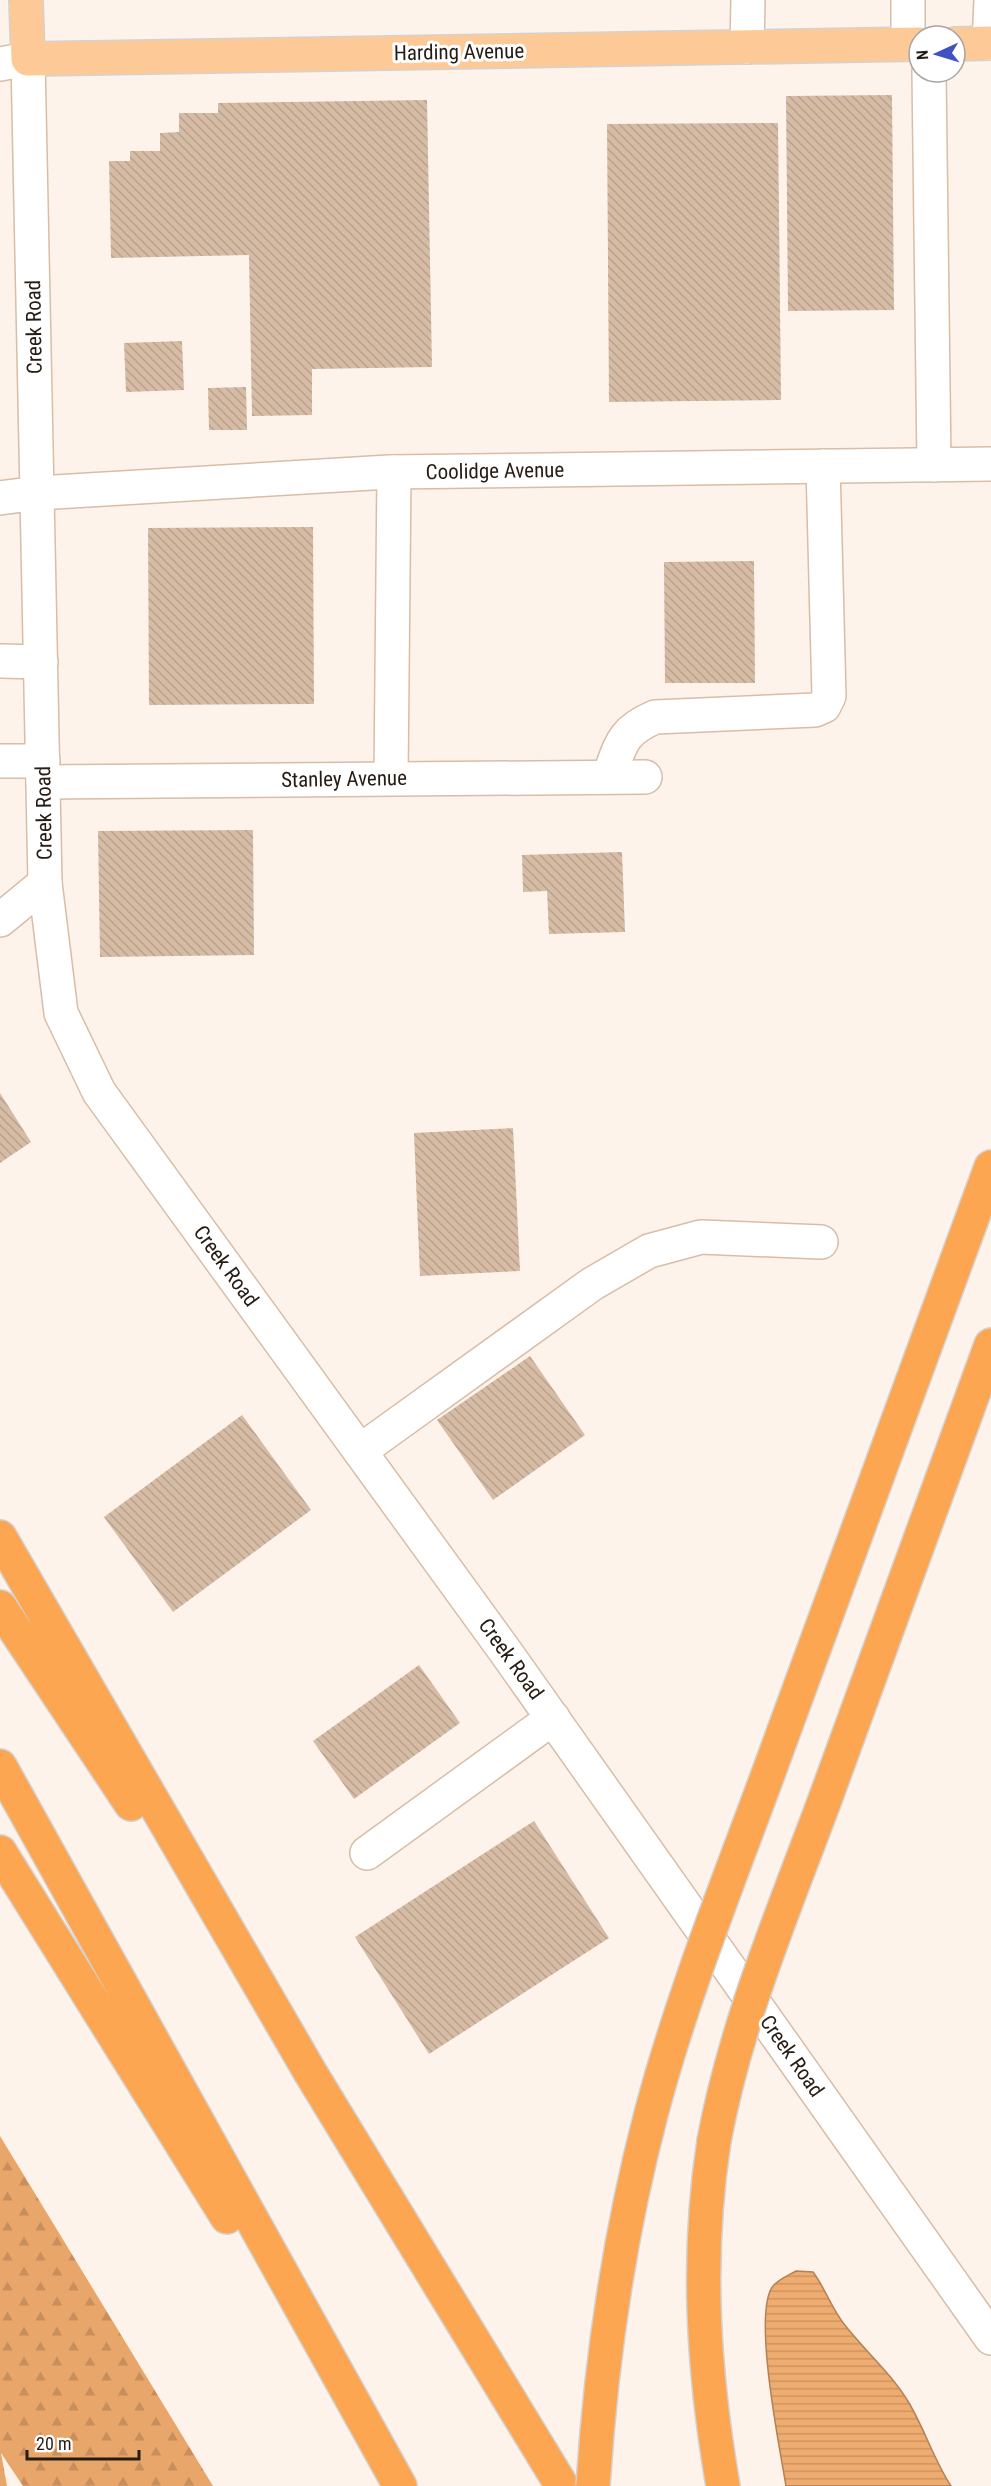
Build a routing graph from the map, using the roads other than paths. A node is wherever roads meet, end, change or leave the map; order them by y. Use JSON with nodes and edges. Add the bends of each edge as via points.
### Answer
{"nodes":[{"id":1,"x":26,"y":0,"type":"edge"},
{"id":2,"x":748,"y":0,"type":"edge"},
{"id":3,"x":908,"y":0,"type":"edge"},
{"id":4,"x":991,"y":0,"type":"edge"},
{"id":5,"x":911,"y":24,"type":"edge"},
{"id":6,"x":990,"y":43,"type":"edge"},
{"id":7,"x":907,"y":44,"type":"edge"},
{"id":8,"x":967,"y":44,"type":"edge"},
{"id":9,"x":747,"y":47,"type":"junction"},
{"id":10,"x":14,"y":61,"type":"edge"},
{"id":11,"x":929,"y":84,"type":"edge"},
{"id":12,"x":991,"y":464,"type":"edge"},
{"id":13,"x":934,"y":465,"type":"junction"},
{"id":14,"x":823,"y":466,"type":"junction"},
{"id":15,"x":394,"y":472,"type":"junction"},
{"id":16,"x":38,"y":493,"type":"junction"},
{"id":17,"x":0,"y":498,"type":"edge"},
{"id":18,"x":0,"y":661,"type":"edge"},
{"id":19,"x":41,"y":662,"type":"junction"},
{"id":20,"x":0,"y":761,"type":"edge"},
{"id":21,"x":43,"y":771,"type":"junction"},
{"id":22,"x":609,"y":776,"type":"junction"},
{"id":23,"x":645,"y":777,"type":"dead end"},
{"id":24,"x":391,"y":778,"type":"junction"},
{"id":25,"x":45,"y":883,"type":"junction"},
{"id":26,"x":0,"y":920,"type":"edge"},
{"id":27,"x":991,"y":1167,"type":"edge"},
{"id":28,"x":821,"y":1242,"type":"dead end"},
{"id":29,"x":991,"y":1345,"type":"edge"},
{"id":30,"x":360,"y":1451,"type":"junction"},
{"id":31,"x":0,"y":1537,"type":"edge"},
{"id":32,"x":0,"y":1607,"type":"edge"},
{"id":33,"x":553,"y":1718,"type":"junction"},
{"id":34,"x":0,"y":1766,"type":"edge"},
{"id":35,"x":0,"y":1852,"type":"edge"},
{"id":36,"x":367,"y":1853,"type":"dead end"},
{"id":37,"x":310,"y":2072,"type":"junction"},
{"id":38,"x":991,"y":2338,"type":"edge"},
{"id":39,"x":393,"y":2486,"type":"edge"},
{"id":40,"x":400,"y":2486,"type":"edge"},
{"id":41,"x":562,"y":2486,"type":"edge"},
{"id":42,"x":593,"y":2486,"type":"edge"},
{"id":43,"x":723,"y":2486,"type":"edge"}],
"edges":[{"from":1,"to":10,"type":"main road","name":"Creek Road"},
{"from":2,"to":9,"type":"street"},
{"from":3,"to":5,"type":"street"},
{"from":4,"to":6,"type":"street"},
{"from":6,"to":8,"type":"main road"},
{"from":7,"to":9,"type":"main road","name":"Harding Avenue"},
{"from":9,"to":10,"type":"main road","name":"Harding Avenue"},
{"from":10,"to":16,"type":"street","name":"Creek Road"},
{"from":11,"to":13,"type":"street"},
{"from":12,"to":13,"type":"street","name":"Coolidge Avenue"},
{"from":13,"to":14,"type":"street","name":"Coolidge Avenue"},
{"from":14,"to":15,"type":"street","name":"Coolidge Avenue"},
{"from":14,"to":22,"type":"street","via":[[829,696],[824,706],[815,710],[655,717],[634,726]]},
{"from":15,"to":16,"type":"street","name":"Coolidge Avenue"},
{"from":15,"to":24,"type":"street"},
{"from":16,"to":17,"type":"street","name":"Coolidge Avenue"},
{"from":16,"to":19,"type":"street","name":"Creek Road"},
{"from":18,"to":19,"type":"street"},
{"from":19,"to":21,"type":"street","name":"Creek Road"},
{"from":20,"to":21,"type":"street","name":"Stanley Avenue"},
{"from":21,"to":24,"type":"street","name":"Stanley Avenue"},
{"from":21,"to":25,"type":"street","name":"Creek Road"},
{"from":22,"to":23,"type":"street","name":"Stanley Avenue"},
{"from":22,"to":24,"type":"street","name":"Stanley Avenue"},
{"from":25,"to":26,"type":"street"},
{"from":25,"to":30,"type":"street","name":"Creek Road","via":[[61,1013],[99,1092]]},
{"from":27,"to":42,"type":"highway","bridge":true,"via":[[692,1985],[651,2112],[612,2294]]},
{"from":28,"to":30,"type":"street","via":[[701,1237],[649,1251],[583,1291]]},
{"from":29,"to":43,"type":"highway","bridge":true,"via":[[744,2018],[722,2102],[708,2180],[703,2287],[707,2375]]},
{"from":30,"to":33,"type":"street","name":"Creek Road"},
{"from":31,"to":37,"type":"highway"},
{"from":32,"to":37,"type":"highway"},
{"from":33,"to":36,"type":"street"},
{"from":33,"to":38,"type":"street","name":"Creek Road"},
{"from":34,"to":40,"type":"highway"},
{"from":35,"to":39,"type":"highway"},
{"from":37,"to":41,"type":"highway"}]}
